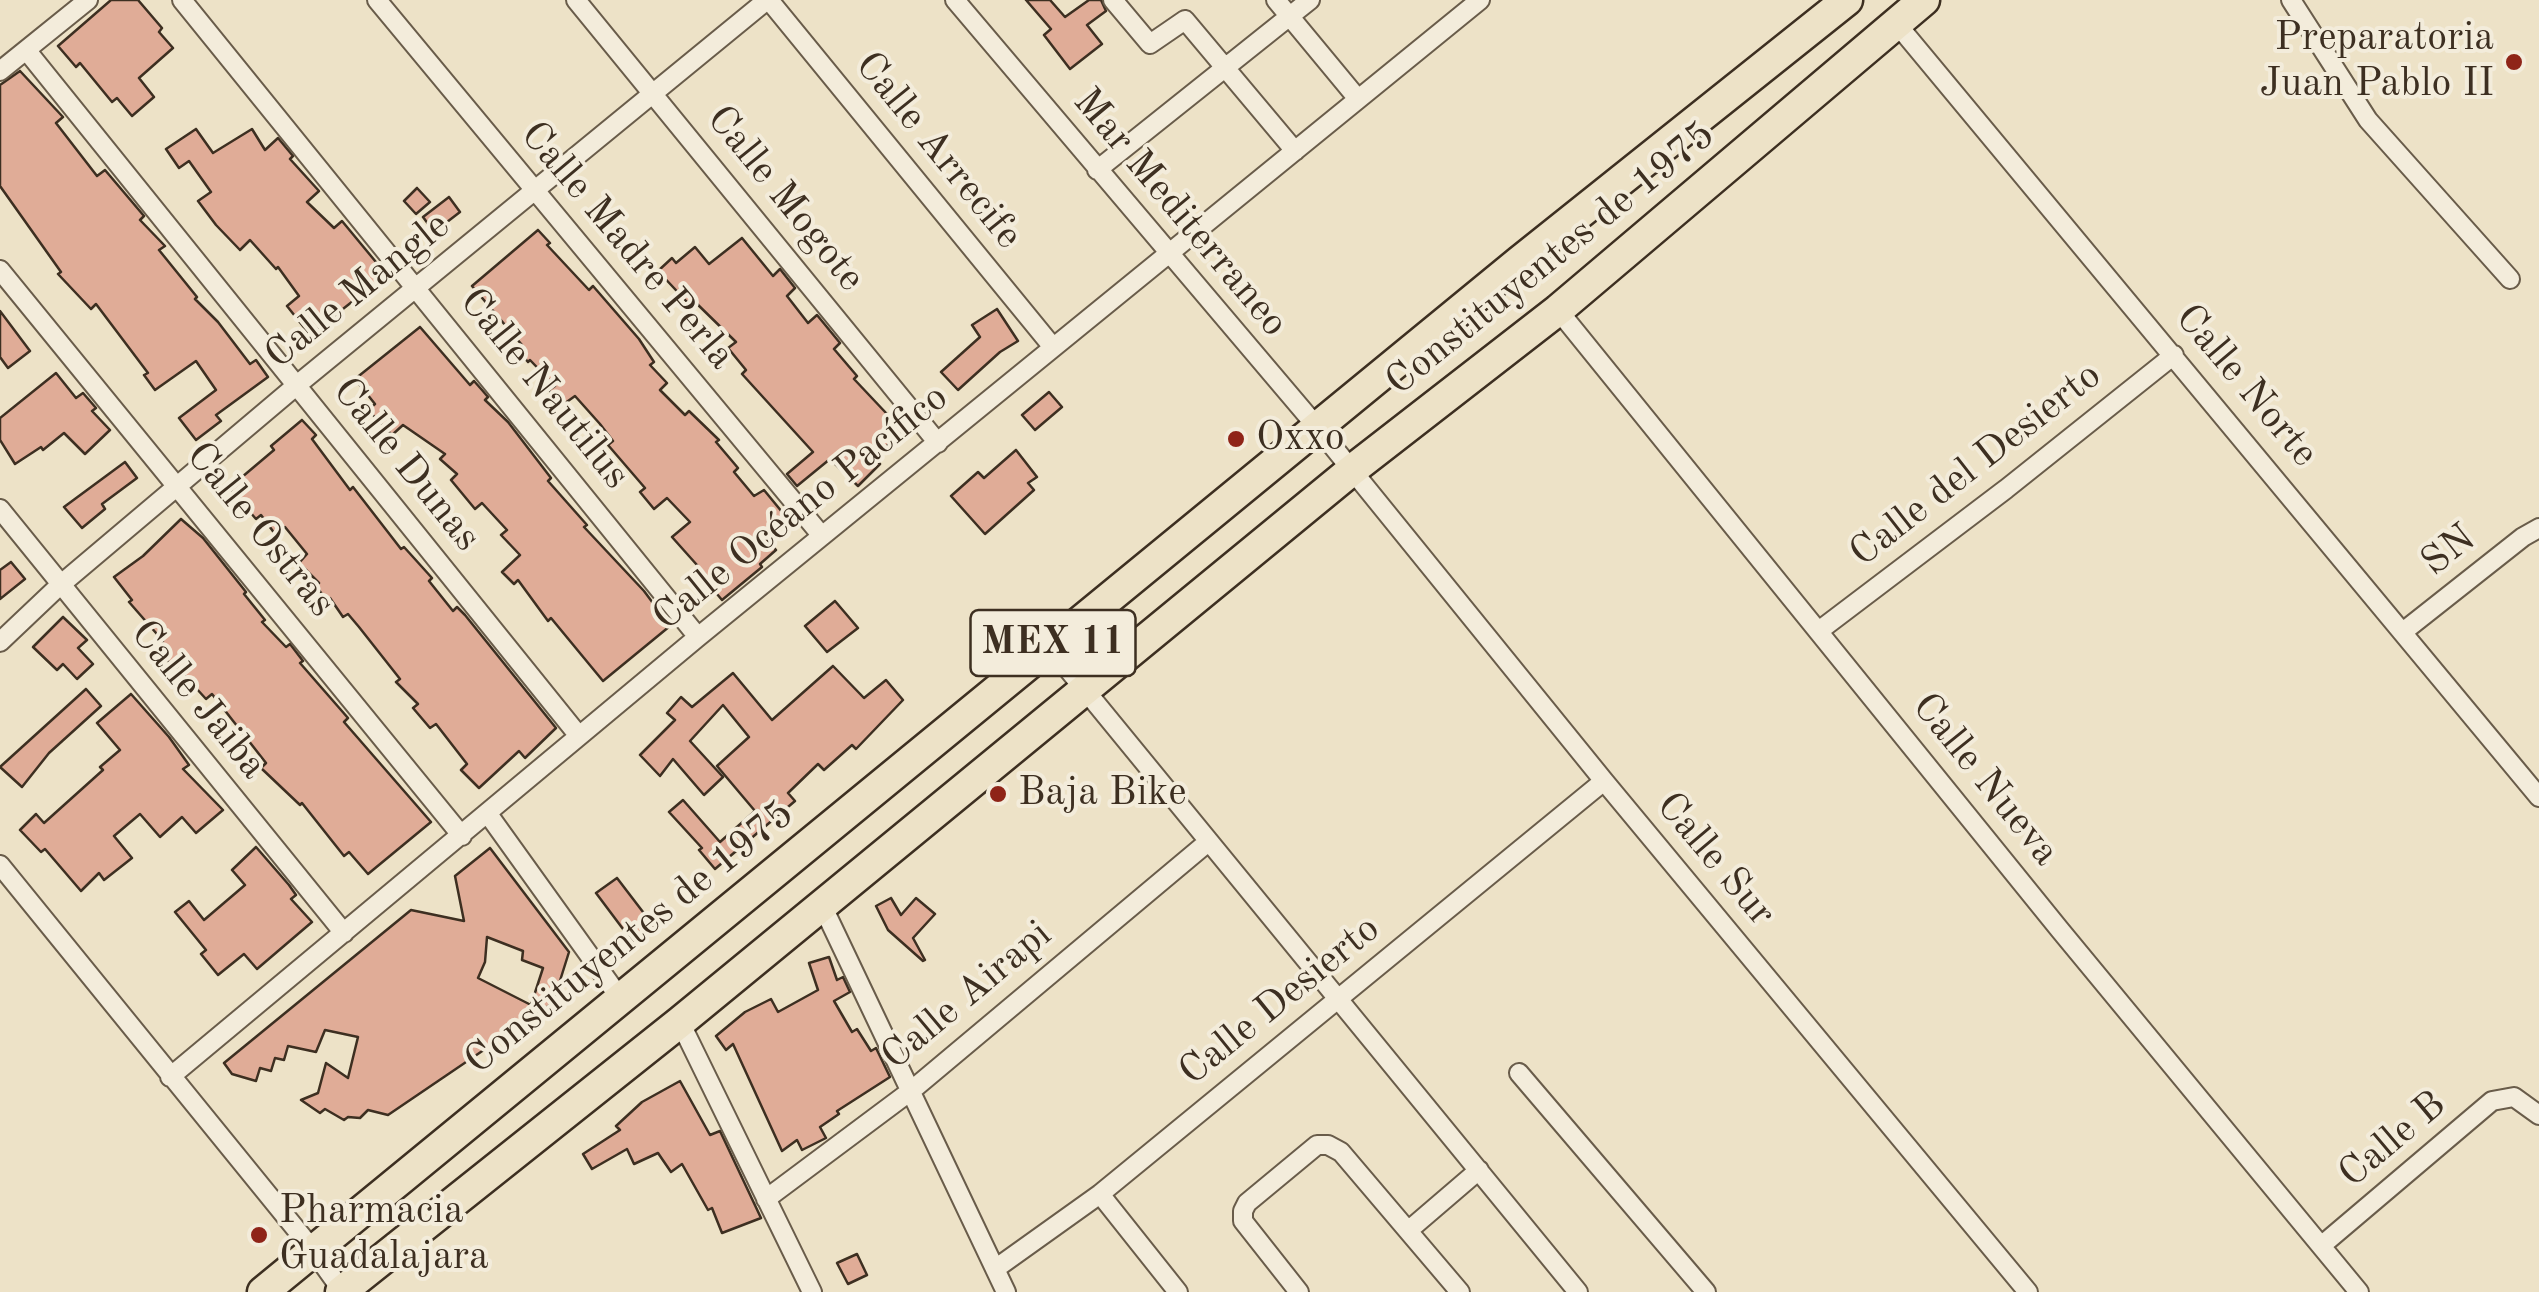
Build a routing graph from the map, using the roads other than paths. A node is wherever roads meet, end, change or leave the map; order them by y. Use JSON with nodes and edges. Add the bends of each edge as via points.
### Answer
{"nodes":[{"id":1,"x":88,"y":0,"type":"edge"},
{"id":2,"x":182,"y":0,"type":"edge"},
{"id":3,"x":378,"y":0,"type":"edge"},
{"id":4,"x":576,"y":0,"type":"edge"},
{"id":5,"x":768,"y":0,"type":"edge"},
{"id":6,"x":955,"y":0,"type":"edge"},
{"id":7,"x":1113,"y":0,"type":"edge"},
{"id":8,"x":1276,"y":0,"type":"edge"},
{"id":9,"x":1310,"y":0,"type":"edge"},
{"id":10,"x":1847,"y":0,"type":"edge"},
{"id":11,"x":1924,"y":0,"type":"edge"},
{"id":12,"x":2291,"y":0,"type":"edge"},
{"id":13,"x":1477,"y":1,"type":"edge"},
{"id":14,"x":1290,"y":16,"type":"junction"},
{"id":15,"x":1896,"y":23,"type":"junction"},
{"id":16,"x":27,"y":51,"type":"junction"},
{"id":17,"x":1225,"y":68,"type":"junction"},
{"id":18,"x":0,"y":71,"type":"edge"},
{"id":19,"x":653,"y":92,"type":"junction"},
{"id":20,"x":1358,"y":99,"type":"junction"},
{"id":21,"x":1295,"y":151,"type":"junction"},
{"id":22,"x":1097,"y":170,"type":"junction"},
{"id":23,"x":536,"y":190,"type":"junction"},
{"id":24,"x":1168,"y":255,"type":"junction"},
{"id":25,"x":0,"y":270,"type":"edge"},
{"id":26,"x":2510,"y":279,"type":"dead end"},
{"id":27,"x":417,"y":287,"type":"junction"},
{"id":28,"x":1558,"y":310,"type":"junction"},
{"id":29,"x":1052,"y":346,"type":"junction"},
{"id":30,"x":2174,"y":355,"type":"junction"},
{"id":31,"x":297,"y":386,"type":"junction"},
{"id":32,"x":1317,"y":427,"type":"junction"},
{"id":33,"x":938,"y":443,"type":"junction"},
{"id":34,"x":1352,"y":470,"type":"junction"},
{"id":35,"x":179,"y":486,"type":"junction"},
{"id":36,"x":0,"y":509,"type":"edge"},
{"id":37,"x":2539,"y":528,"type":"edge"},
{"id":38,"x":822,"y":536,"type":"junction"},
{"id":39,"x":60,"y":586,"type":"junction"},
{"id":40,"x":1820,"y":630,"type":"junction"},
{"id":41,"x":2404,"y":631,"type":"junction"},
{"id":42,"x":698,"y":637,"type":"junction"},
{"id":43,"x":0,"y":642,"type":"edge"},
{"id":44,"x":1049,"y":646,"type":"junction"},
{"id":45,"x":1084,"y":688,"type":"junction"},
{"id":46,"x":580,"y":736,"type":"junction"},
{"id":47,"x":1604,"y":781,"type":"junction"},
{"id":48,"x":2539,"y":797,"type":"edge"},
{"id":49,"x":488,"y":814,"type":"junction"},
{"id":50,"x":462,"y":836,"type":"junction"},
{"id":51,"x":1208,"y":842,"type":"junction"},
{"id":52,"x":0,"y":865,"type":"edge"},
{"id":53,"x":822,"y":905,"type":"junction"},
{"id":54,"x":344,"y":933,"type":"junction"},
{"id":55,"x":620,"y":998,"type":"junction"},
{"id":56,"x":1337,"y":999,"type":"junction"},
{"id":57,"x":680,"y":1022,"type":"junction"},
{"id":58,"x":1519,"y":1073,"type":"dead end"},
{"id":59,"x":170,"y":1076,"type":"junction"},
{"id":60,"x":912,"y":1090,"type":"junction"},
{"id":61,"x":2539,"y":1115,"type":"edge"},
{"id":62,"x":1479,"y":1170,"type":"junction"},
{"id":63,"x":1100,"y":1194,"type":"junction"},
{"id":64,"x":766,"y":1199,"type":"junction"},
{"id":65,"x":1409,"y":1230,"type":"junction"},
{"id":66,"x":2321,"y":1246,"type":"junction"},
{"id":67,"x":313,"y":1250,"type":"junction"},
{"id":68,"x":995,"y":1269,"type":"junction"},
{"id":69,"x":262,"y":1292,"type":"edge"},
{"id":70,"x":342,"y":1292,"type":"edge"},
{"id":71,"x":812,"y":1292,"type":"edge"},
{"id":72,"x":1006,"y":1292,"type":"edge"},
{"id":73,"x":1178,"y":1292,"type":"edge"},
{"id":74,"x":1298,"y":1292,"type":"edge"},
{"id":75,"x":1460,"y":1292,"type":"edge"},
{"id":76,"x":1578,"y":1292,"type":"edge"},
{"id":77,"x":1706,"y":1292,"type":"edge"},
{"id":78,"x":2028,"y":1292,"type":"edge"},
{"id":79,"x":2360,"y":1292,"type":"edge"}],
"edges":[{"from":1,"to":16,"type":"street"},
{"from":2,"to":27,"type":"street","name":"Calle Nautilus"},
{"from":3,"to":23,"type":"street","name":"Calle Madre Perla"},
{"from":4,"to":19,"type":"street","name":"Calle Mogote"},
{"from":5,"to":19,"type":"street","name":"Calle Mangle"},
{"from":5,"to":29,"type":"street","name":"Calle Arrecife"},
{"from":6,"to":22,"type":"street","name":"Mar Mediterraneo"},
{"from":7,"to":17,"type":"street","via":[[1150,44],[1185,20]]},
{"from":8,"to":14,"type":"street"},
{"from":9,"to":14,"type":"street"},
{"from":10,"to":32,"type":"main road","name":"Constituyentes de 1975","number":"MEX 11"},
{"from":11,"to":15,"type":"main road","name":"Constituyentes de 1975","number":"MEX 11"},
{"from":12,"to":26,"type":"street","via":[[2368,120]]},
{"from":13,"to":20,"type":"street","name":"Calle Océano Pacífico"},
{"from":14,"to":17,"type":"street"},
{"from":14,"to":20,"type":"street"},
{"from":15,"to":28,"type":"main road","name":"Constituyentes de 1975","number":"MEX 11"},
{"from":15,"to":30,"type":"street","name":"Calle Norte"},
{"from":16,"to":18,"type":"street"},
{"from":16,"to":31,"type":"street","name":"Calle Dunas"},
{"from":17,"to":21,"type":"street"},
{"from":17,"to":22,"type":"street"},
{"from":19,"to":23,"type":"street","name":"Calle Mangle"},
{"from":19,"to":33,"type":"street","name":"Calle Mogote"},
{"from":20,"to":21,"type":"street","name":"Calle Océano Pacífico"},
{"from":21,"to":24,"type":"street","name":"Calle Océano Pacífico"},
{"from":22,"to":24,"type":"street","name":"Mar Mediterraneo"},
{"from":23,"to":27,"type":"street","name":"Calle Mangle"},
{"from":23,"to":38,"type":"street","name":"Calle Madre Perla"},
{"from":24,"to":29,"type":"street","name":"Calle Océano Pacífico"},
{"from":24,"to":32,"type":"street","name":"Mar Mediterraneo"},
{"from":25,"to":35,"type":"street","name":"Calle Ostras"},
{"from":27,"to":31,"type":"street","name":"Calle Mangle"},
{"from":27,"to":42,"type":"street","name":"Calle Nautilus"},
{"from":28,"to":34,"type":"main road","name":"Constituyentes de 1975","number":"MEX 11"},
{"from":28,"to":40,"type":"street","name":"Calle Nueva"},
{"from":29,"to":33,"type":"street","name":"Calle Océano Pacífico"},
{"from":30,"to":40,"type":"street","name":"Calle del Desierto"},
{"from":30,"to":41,"type":"street","name":"Calle Norte"},
{"from":31,"to":35,"type":"street","name":"Calle Mangle"},
{"from":31,"to":46,"type":"street","name":"Calle Dunas"},
{"from":32,"to":34,"type":"street","name":"Mar Mediterraneo"},
{"from":32,"to":44,"type":"main road","name":"Constituyentes de 1975","number":"MEX 11"},
{"from":33,"to":38,"type":"street","name":"Calle Océano Pacífico"},
{"from":34,"to":45,"type":"main road","name":"Constituyentes de 1975","number":"MEX 11"},
{"from":34,"to":47,"type":"street","name":"Calle Sur"},
{"from":35,"to":39,"type":"street","name":"Calle Mangle"},
{"from":35,"to":50,"type":"street","name":"Calle Ostras"},
{"from":36,"to":39,"type":"street","name":"Calle Jaiba"},
{"from":37,"to":41,"type":"street","name":"SN"},
{"from":38,"to":42,"type":"street","name":"Calle Océano Pacífico"},
{"from":39,"to":43,"type":"street","name":"Calle Mangle"},
{"from":39,"to":54,"type":"street","name":"Calle Jaiba"},
{"from":40,"to":66,"type":"street","name":"Calle Nueva"},
{"from":41,"to":48,"type":"street","name":"Calle Norte"},
{"from":42,"to":46,"type":"street","name":"Calle Océano Pacífico"},
{"from":44,"to":45,"type":"street"},
{"from":44,"to":55,"type":"main road","name":"Constituyentes de 1975","number":"MEX 11"},
{"from":45,"to":51,"type":"street"},
{"from":45,"to":53,"type":"main road","name":"Constituyentes de 1975","number":"MEX 11"},
{"from":46,"to":49,"type":"street","name":"Calle Océano Pacífico"},
{"from":47,"to":56,"type":"street","name":"Calle Desierto"},
{"from":47,"to":78,"type":"street","name":"Calle Sur"},
{"from":49,"to":50,"type":"street","name":"Calle Océano Pacífico"},
{"from":49,"to":55,"type":"street"},
{"from":50,"to":54,"type":"street","name":"Calle Océano Pacífico"},
{"from":51,"to":56,"type":"street"},
{"from":51,"to":60,"type":"street","name":"Calle Airapi"},
{"from":52,"to":59,"type":"street"},
{"from":53,"to":57,"type":"main road","name":"Constituyentes de 1975","number":"MEX 11"},
{"from":53,"to":60,"type":"street"},
{"from":54,"to":59,"type":"street","name":"Calle Océano Pacífico"},
{"from":55,"to":67,"type":"main road","name":"Constituyentes de 1975","number":"MEX 11"},
{"from":56,"to":62,"type":"street"},
{"from":56,"to":63,"type":"street","name":"Calle Desierto"},
{"from":57,"to":64,"type":"street"},
{"from":57,"to":70,"type":"main road","name":"Constituyentes de 1975","number":"MEX 11"},
{"from":58,"to":77,"type":"street"},
{"from":59,"to":67,"type":"street"},
{"from":60,"to":64,"type":"street","name":"Calle Airapi"},
{"from":60,"to":68,"type":"street"},
{"from":61,"to":66,"type":"street","name":"Calle B","via":[[2514,1097],[2492,1101]]},
{"from":62,"to":65,"type":"street"},
{"from":62,"to":76,"type":"street"},
{"from":63,"to":68,"type":"street","name":"Calle Desierto"},
{"from":63,"to":73,"type":"street"},
{"from":64,"to":71,"type":"street"},
{"from":65,"to":74,"type":"street","via":[[1341,1152],[1316,1145],[1243,1212],[1243,1221]]},
{"from":65,"to":75,"type":"street"},
{"from":66,"to":79,"type":"street","name":"Calle Nueva"},
{"from":67,"to":69,"type":"main road","name":"Constituyentes de 1975","number":"MEX 11"},
{"from":67,"to":70,"type":"street"},
{"from":68,"to":72,"type":"street"}]}
